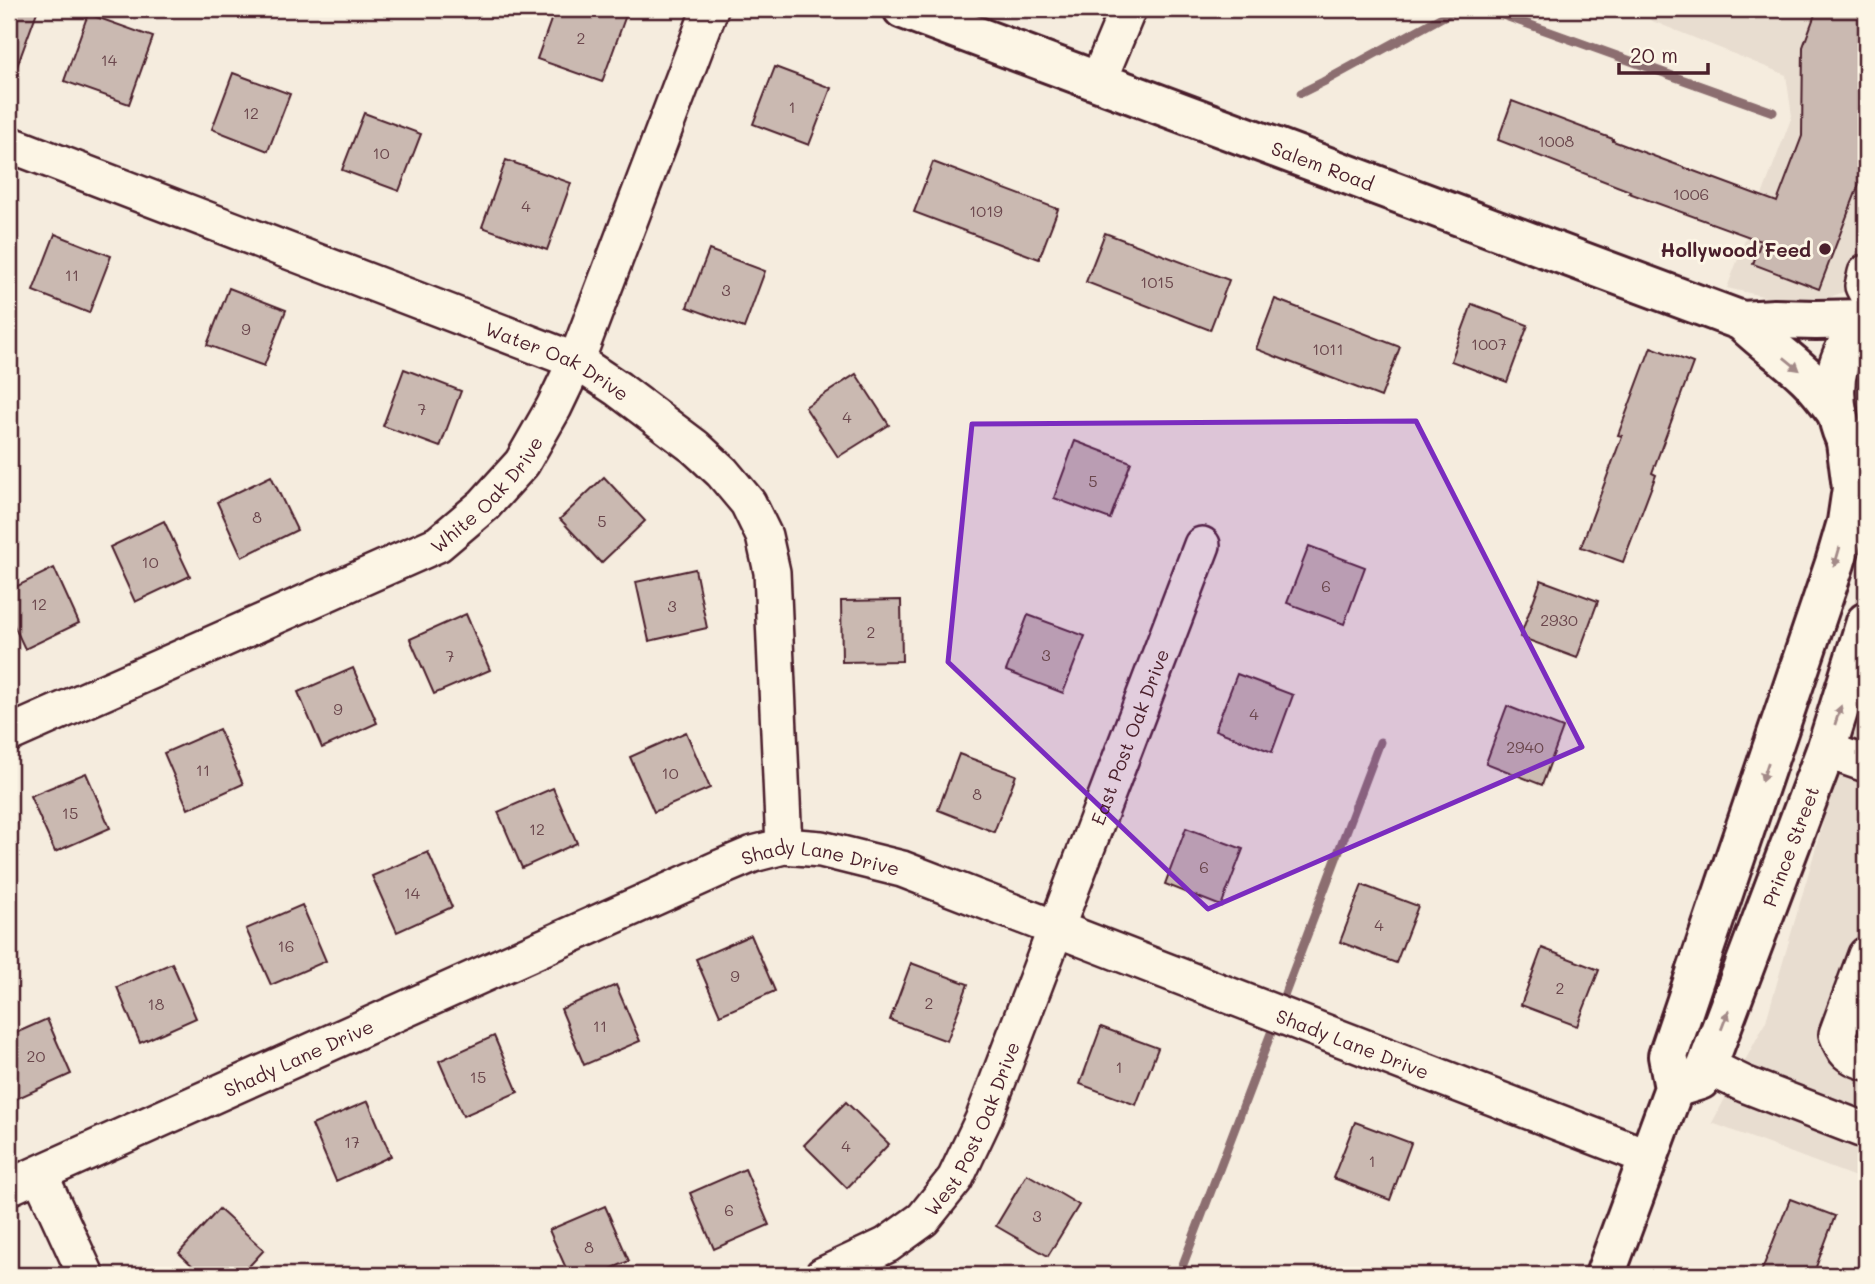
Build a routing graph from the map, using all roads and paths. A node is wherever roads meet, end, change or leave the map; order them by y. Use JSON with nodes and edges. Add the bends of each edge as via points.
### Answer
{"nodes":[{"id":1,"x":710,"y":9,"type":"edge"},
{"id":2,"x":903,"y":9,"type":"edge"},
{"id":3,"x":1128,"y":9,"type":"edge"},
{"id":4,"x":940,"y":15,"type":"edge"},
{"id":5,"x":1098,"y":81,"type":"junction"},
{"id":6,"x":11,"y":151,"type":"edge"},
{"id":7,"x":1866,"y":273,"type":"edge"},
{"id":8,"x":1866,"y":292,"type":"edge"},
{"id":9,"x":1866,"y":320,"type":"edge"},
{"id":10,"x":1742,"y":321,"type":"junction"},
{"id":11,"x":576,"y":361,"type":"junction"},
{"id":12,"x":1850,"y":439,"type":"edge"},
{"id":13,"x":1202,"y":545,"type":"dead end"},
{"id":14,"x":1866,"y":622,"type":"edge"},
{"id":15,"x":9,"y":734,"type":"edge"},
{"id":16,"x":1826,"y":750,"type":"junction"},
{"id":17,"x":1866,"y":764,"type":"edge"},
{"id":18,"x":785,"y":846,"type":"junction"},
{"id":19,"x":1729,"y":878,"type":"junction"},
{"id":20,"x":1056,"y":928,"type":"junction"},
{"id":21,"x":1866,"y":956,"type":"edge"},
{"id":22,"x":1866,"y":1062,"type":"edge"},
{"id":23,"x":1707,"y":1066,"type":"junction"},
{"id":24,"x":1674,"y":1088,"type":"junction"},
{"id":25,"x":1866,"y":1131,"type":"edge"},
{"id":26,"x":1648,"y":1157,"type":"junction"},
{"id":27,"x":24,"y":1181,"type":"edge"},
{"id":28,"x":86,"y":1275,"type":"edge"},
{"id":29,"x":823,"y":1275,"type":"edge"},
{"id":30,"x":1605,"y":1275,"type":"edge"}],
"edges":[{"from":1,"to":11,"type":"street","name":"White Oak Drive"},
{"from":2,"to":4,"type":"main road","name":"Salem Road"},
{"from":3,"to":5,"type":"street"},
{"from":4,"to":5,"type":"main road","name":"Salem Road"},
{"from":5,"to":10,"type":"main road","name":"Salem Road"},
{"from":6,"to":11,"type":"street","name":"Water Oak Drive"},
{"from":7,"to":8,"type":"street"},
{"from":9,"to":10,"type":"main road","name":"Salem Road"},
{"from":9,"to":12,"type":"main road","name":"Prince Street","via":[[1839,361],[1834,395]]},
{"from":10,"to":12,"type":"main road","name":"Salem Road","one_way":true,"via":[[1815,384]]},
{"from":11,"to":15,"type":"street","name":"White Oak Drive","via":[[522,463],[484,505],[438,544]]},
{"from":11,"to":18,"type":"street","name":"Water Oak Drive","via":[[695,447],[722,472],[748,503],[764,536],[772,572]]},
{"from":12,"to":19,"type":"main road","name":"Prince Street","one_way":true,"via":[[1852,488],[1844,532]]},
{"from":13,"to":20,"type":"street","name":"East Post Oak Drive"},
{"from":16,"to":14,"type":"main road","name":"Prince Street","one_way":true},
{"from":16,"to":17,"type":"street"},
{"from":23,"to":16,"type":"main road","name":"Prince Street","one_way":true},
{"from":18,"to":20,"type":"street","name":"Shady Lane Drive","via":[[821,849],[902,869]]},
{"from":18,"to":27,"type":"street","name":"Shady Lane Drive","via":[[720,868]]},
{"from":19,"to":23,"type":"main road","name":"Prince Street","via":[[1733,913],[1693,1027],[1691,1049]]},
{"from":19,"to":24,"type":"main road","name":"Prince Street","via":[[1668,1056]]},
{"from":20,"to":26,"type":"street","name":"Shady Lane Drive"},
{"from":20,"to":29,"type":"street","name":"West Post Oak Drive","via":[[984,1120],[955,1180],[923,1219],[887,1245]]},
{"from":21,"to":22,"type":"street","via":[[1837,1034],[1850,1056]]},
{"from":23,"to":24,"type":"main road","via":[[1700,1080]]},
{"from":23,"to":25,"type":"street"},
{"from":24,"to":26,"type":"main road","name":"Prince Street"},
{"from":26,"to":30,"type":"main road","name":"Prince Street"},
{"from":27,"to":28,"type":"street"}]}
